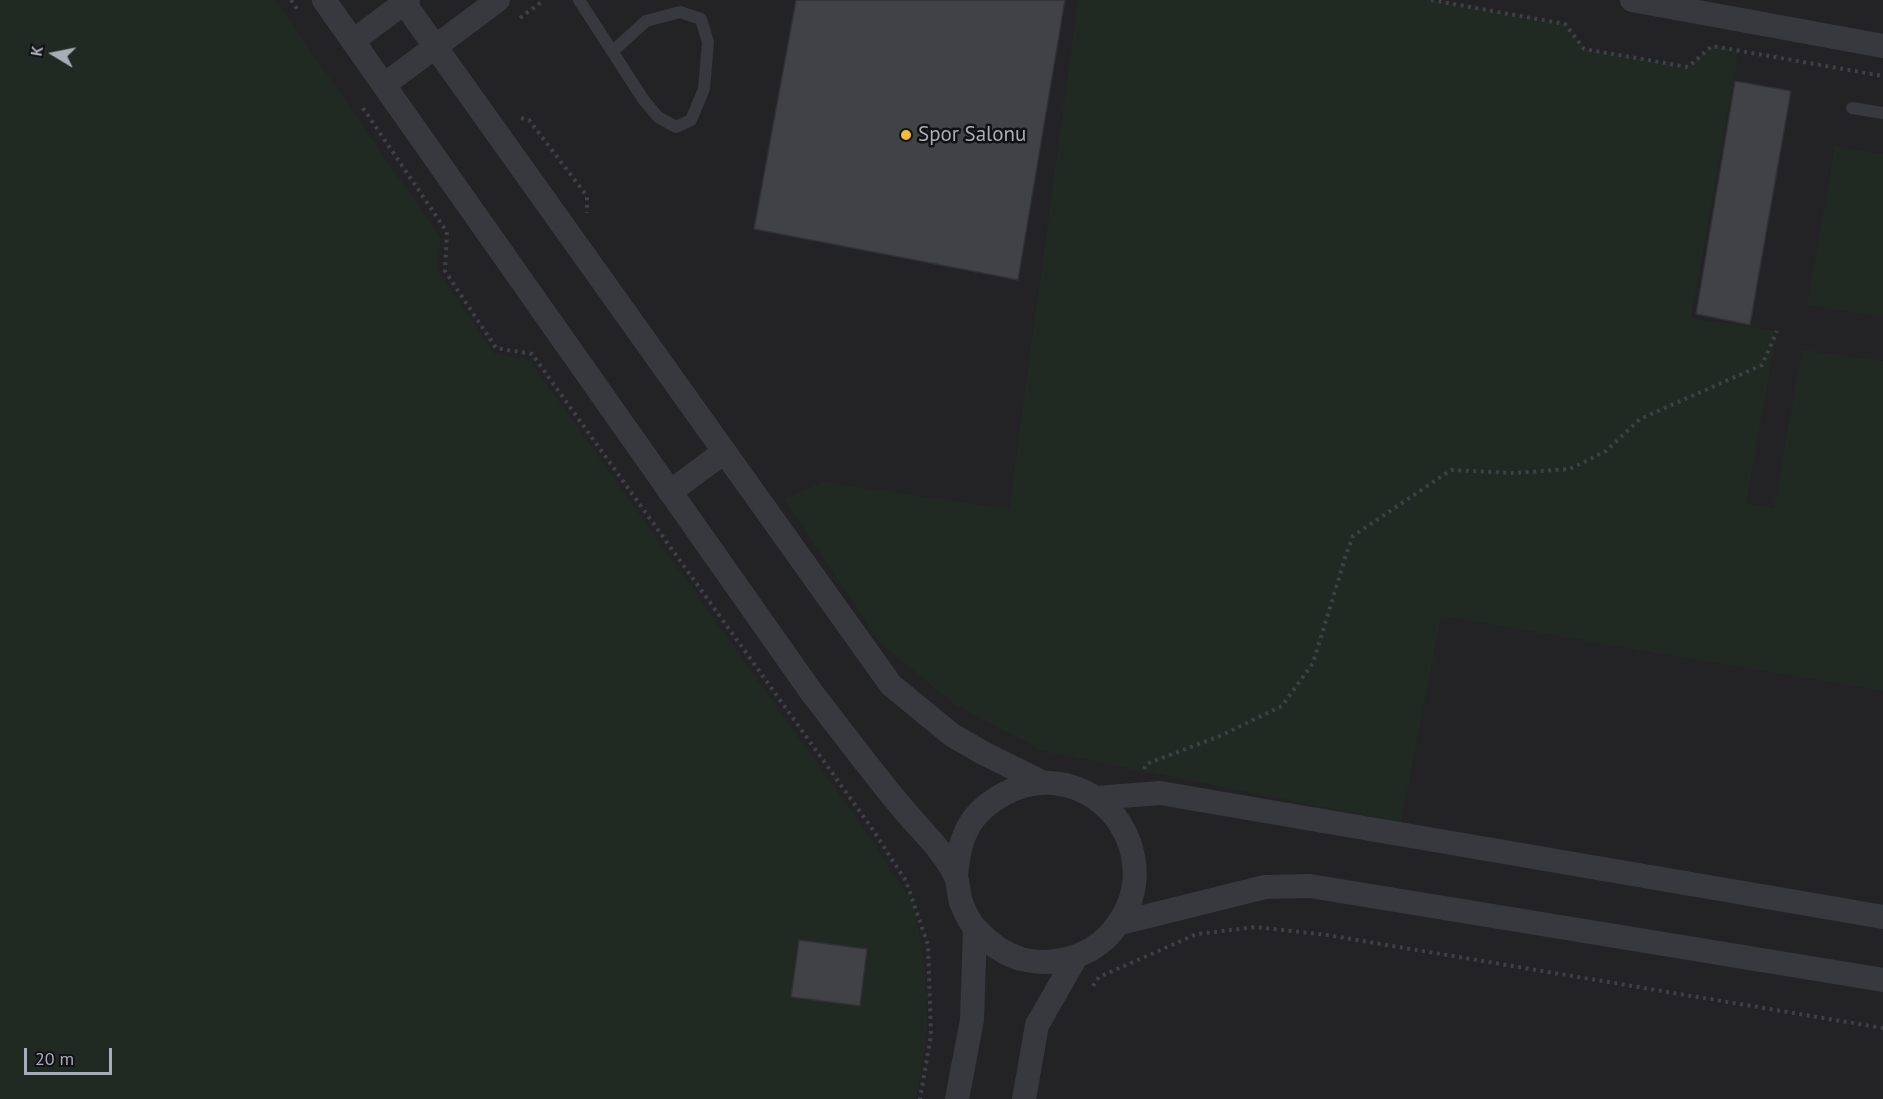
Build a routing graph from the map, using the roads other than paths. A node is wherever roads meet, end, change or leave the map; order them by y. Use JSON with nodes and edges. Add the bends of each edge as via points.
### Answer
{"nodes":[{"id":1,"x":324,"y":0,"type":"edge"},
{"id":2,"x":498,"y":0,"type":"edge"},
{"id":3,"x":579,"y":0,"type":"edge"},
{"id":4,"x":1632,"y":0,"type":"edge"},
{"id":5,"x":404,"y":1,"type":"edge"},
{"id":6,"x":1723,"y":8,"type":"edge"},
{"id":7,"x":353,"y":41,"type":"junction"},
{"id":8,"x":435,"y":46,"type":"junction"},
{"id":9,"x":1883,"y":46,"type":"edge"},
{"id":10,"x":613,"y":51,"type":"junction"},
{"id":11,"x":384,"y":85,"type":"junction"},
{"id":12,"x":1852,"y":108,"type":"dead end"},
{"id":13,"x":1883,"y":113,"type":"edge"},
{"id":14,"x":724,"y":453,"type":"junction"},
{"id":15,"x":670,"y":492,"type":"junction"},
{"id":16,"x":1042,"y":782,"type":"junction"},
{"id":17,"x":1096,"y":798,"type":"junction"},
{"id":18,"x":956,"y":876,"type":"junction"},
{"id":19,"x":1883,"y":917,"type":"edge"},
{"id":20,"x":1120,"y":922,"type":"junction"},
{"id":21,"x":975,"y":928,"type":"junction"},
{"id":22,"x":1076,"y":957,"type":"junction"},
{"id":23,"x":1883,"y":980,"type":"edge"},
{"id":24,"x":957,"y":1099,"type":"edge"},
{"id":25,"x":1024,"y":1099,"type":"edge"}],
"edges":[{"from":1,"to":7,"type":"street"},
{"from":2,"to":8,"type":"street"},
{"from":3,"to":10,"type":"lane"},
{"from":4,"to":6,"type":"street"},
{"from":5,"to":7,"type":"street"},
{"from":5,"to":8,"type":"street"},
{"from":6,"to":9,"type":"street"},
{"from":7,"to":11,"type":"street"},
{"from":8,"to":11,"type":"street"},
{"from":8,"to":14,"type":"street"},
{"from":10,"to":10,"type":"lane","via":[[658,117],[676,127],[691,120],[704,89],[708,42],[701,20],[680,12],[646,21]]},
{"from":11,"to":15,"type":"street"},
{"from":12,"to":13,"type":"lane"},
{"from":14,"to":15,"type":"street"},
{"from":14,"to":16,"type":"street","via":[[891,685],[952,735]]},
{"from":15,"to":18,"type":"street","via":[[812,693]]},
{"from":16,"to":17,"type":"street","via":[[1070,786]]},
{"from":16,"to":18,"type":"street","via":[[1015,788],[990,802],[971,822],[959,848]]},
{"from":17,"to":19,"type":"street","via":[[1160,793]]},
{"from":17,"to":20,"type":"street","via":[[1116,817],[1130,842],[1135,869],[1132,897]]},
{"from":18,"to":21,"type":"street","via":[[961,903]]},
{"from":20,"to":22,"type":"street","via":[[1101,943]]},
{"from":20,"to":23,"type":"street","via":[[1265,887],[1310,886]]},
{"from":21,"to":22,"type":"street","via":[[995,947],[1021,959],[1049,962]]},
{"from":21,"to":24,"type":"street","via":[[972,1020]]},
{"from":22,"to":25,"type":"street","via":[[1037,1025]]}]}
